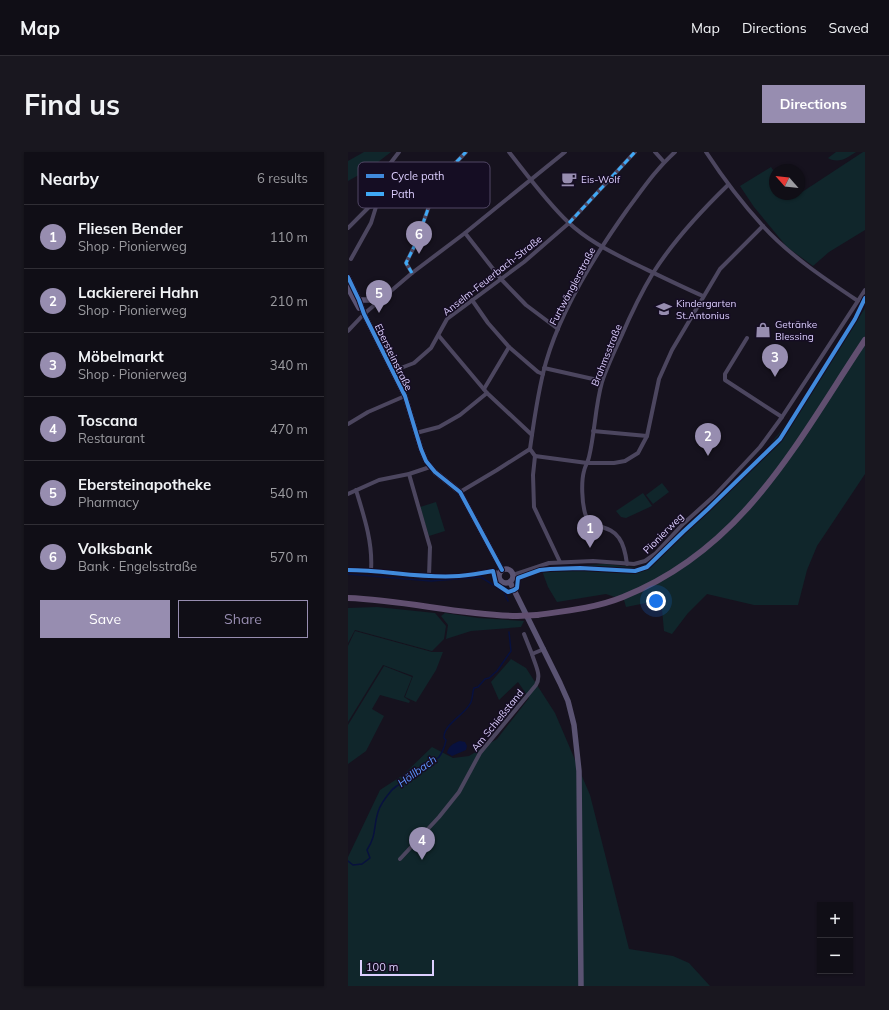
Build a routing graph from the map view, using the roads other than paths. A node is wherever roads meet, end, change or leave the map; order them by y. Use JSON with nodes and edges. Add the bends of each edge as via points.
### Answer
{"nodes":[{"id":1,"x":399,"y":152,"type":"edge"},
{"id":2,"x":466,"y":152,"type":"edge"},
{"id":3,"x":509,"y":152,"type":"edge"},
{"id":4,"x":565,"y":152,"type":"edge"},
{"id":5,"x":635,"y":152,"type":"edge"},
{"id":6,"x":655,"y":152,"type":"edge"},
{"id":7,"x":675,"y":152,"type":"edge"},
{"id":8,"x":706,"y":152,"type":"edge"},
{"id":9,"x":392,"y":162,"type":"edge"},
{"id":10,"x":456,"y":162,"type":"edge"},
{"id":11,"x":664,"y":162,"type":"junction"},
{"id":12,"x":531,"y":180,"type":"junction"},
{"id":13,"x":728,"y":185,"type":"junction"},
{"id":14,"x":368,"y":208,"type":"edge"},
{"id":15,"x":374,"y":208,"type":"edge"},
{"id":16,"x":428,"y":208,"type":"edge"},
{"id":17,"x":569,"y":223,"type":"junction"},
{"id":18,"x":763,"y":226,"type":"junction"},
{"id":19,"x":348,"y":228,"type":"edge"},
{"id":20,"x":465,"y":233,"type":"junction"},
{"id":21,"x":602,"y":247,"type":"junction"},
{"id":22,"x":351,"y":259,"type":"dead end"},
{"id":23,"x":412,"y":273,"type":"junction"},
{"id":24,"x":653,"y":273,"type":"junction"},
{"id":25,"x":348,"y":277,"type":"edge"},
{"id":26,"x":502,"y":279,"type":"junction"},
{"id":27,"x":348,"y":288,"type":"edge"},
{"id":28,"x":865,"y":290,"type":"edge"},
{"id":29,"x":387,"y":295,"type":"junction"},
{"id":30,"x":703,"y":296,"type":"junction"},
{"id":31,"x":360,"y":300,"type":"junction"},
{"id":32,"x":472,"y":300,"type":"junction"},
{"id":33,"x":858,"y":301,"type":"junction"},
{"id":34,"x":364,"y":314,"type":"junction"},
{"id":35,"x":558,"y":329,"type":"junction"},
{"id":36,"x":348,"y":331,"type":"edge"},
{"id":37,"x":439,"y":336,"type":"junction"},
{"id":38,"x":747,"y":338,"type":"dead end"},
{"id":39,"x":865,"y":340,"type":"edge"},
{"id":40,"x":509,"y":347,"type":"junction"},
{"id":41,"x":544,"y":368,"type":"junction"},
{"id":42,"x":393,"y":371,"type":"junction"},
{"id":43,"x":543,"y":374,"type":"junction"},
{"id":44,"x":602,"y":381,"type":"junction"},
{"id":45,"x":485,"y":391,"type":"junction"},
{"id":46,"x":405,"y":396,"type":"junction"},
{"id":47,"x":782,"y":417,"type":"junction"},
{"id":48,"x":348,"y":424,"type":"edge"},
{"id":49,"x":593,"y":431,"type":"junction"},
{"id":50,"x":416,"y":433,"type":"junction"},
{"id":51,"x":532,"y":435,"type":"junction"},
{"id":52,"x":647,"y":436,"type":"junction"},
{"id":53,"x":530,"y":449,"type":"junction"},
{"id":54,"x":535,"y":456,"type":"junction"},
{"id":55,"x":586,"y":463,"type":"junction"},
{"id":56,"x":430,"y":467,"type":"junction"},
{"id":57,"x":409,"y":474,"type":"junction"},
{"id":58,"x":356,"y":490,"type":"junction"},
{"id":59,"x":460,"y":492,"type":"junction"},
{"id":60,"x":348,"y":494,"type":"edge"},
{"id":61,"x":560,"y":562,"type":"junction"},
{"id":62,"x":627,"y":564,"type":"junction"},
{"id":63,"x":348,"y":570,"type":"edge"},
{"id":64,"x":371,"y":570,"type":"junction"},
{"id":65,"x":500,"y":571,"type":"junction"},
{"id":66,"x":513,"y":575,"type":"junction"},
{"id":67,"x":429,"y":576,"type":"junction"},
{"id":68,"x":510,"y":582,"type":"junction"},
{"id":69,"x":348,"y":598,"type":"edge"},
{"id":70,"x":524,"y":634,"type":"dead end"},
{"id":71,"x":544,"y":649,"type":"junction"},
{"id":72,"x":532,"y":654,"type":"junction"},
{"id":73,"x":400,"y":859,"type":"dead end"},
{"id":74,"x":581,"y":986,"type":"edge"}],
"edges":[{"from":1,"to":9,"type":"street"},
{"from":2,"to":10,"type":"street"},
{"from":3,"to":12,"type":"street"},
{"from":4,"to":12,"type":"street"},
{"from":5,"to":17,"type":"street","name":"Anselm-Feuerbach-Straße"},
{"from":6,"to":11,"type":"street"},
{"from":7,"to":11,"type":"street","name":"Furtwänglerstraße"},
{"from":8,"to":13,"type":"street"},
{"from":11,"to":21,"type":"street","name":"Furtwänglerstraße"},
{"from":12,"to":17,"type":"street"},
{"from":12,"to":20,"type":"street"},
{"from":13,"to":18,"type":"street"},
{"from":13,"to":24,"type":"street","name":"Brahmsstraße","via":[[685,230]]},
{"from":14,"to":19,"type":"street"},
{"from":15,"to":22,"type":"street","via":[[370,223]]},
{"from":16,"to":23,"type":"street","via":[[406,263]]},
{"from":17,"to":21,"type":"street"},
{"from":17,"to":26,"type":"street","name":"Anselm-Feuerbach-Straße"},
{"from":18,"to":30,"type":"street","via":[[727,260]]},
{"from":18,"to":33,"type":"street","via":[[796,257]]},
{"from":20,"to":23,"type":"street"},
{"from":20,"to":26,"type":"street"},
{"from":21,"to":24,"type":"street"},
{"from":21,"to":35,"type":"street","name":"Furtwänglerstraße"},
{"from":23,"to":29,"type":"street"},
{"from":24,"to":30,"type":"street"},
{"from":24,"to":44,"type":"street","name":"Brahmsstraße","via":[[624,329]]},
{"from":25,"to":31,"type":"street","name":"Ebersteinstraße"},
{"from":26,"to":32,"type":"street","name":"Anselm-Feuerbach-Straße"},
{"from":26,"to":35,"type":"street","via":[[526,305]]},
{"from":27,"to":34,"type":"street","name":"Ebersteinstraße"},
{"from":28,"to":33,"type":"street","name":"Pionierweg"},
{"from":29,"to":31,"type":"street","via":[[371,300]]},
{"from":29,"to":34,"type":"street"},
{"from":30,"to":52,"type":"street","via":[[662,373]]},
{"from":31,"to":34,"type":"street","name":"Ebersteinstraße"},
{"from":32,"to":37,"type":"street","name":"Anselm-Feuerbach-Straße","via":[[447,319]]},
{"from":32,"to":40,"type":"street"},
{"from":33,"to":47,"type":"street","name":"Pionierweg"},
{"from":34,"to":36,"type":"street"},
{"from":34,"to":42,"type":"street","name":"Ebersteinstraße"},
{"from":35,"to":41,"type":"street","name":"Furtwänglerstraße"},
{"from":37,"to":42,"type":"street","name":"Anselm-Feuerbach-Straße","via":[[432,348],[414,363]]},
{"from":37,"to":45,"type":"street"},
{"from":38,"to":47,"type":"street","via":[[725,374],[725,380]]},
{"from":39,"to":69,"type":"main road","bridge":true,"via":[[796,446],[762,492],[710,546],[653,584],[622,598],[582,609],[517,616],[492,616],[401,602]]},
{"from":40,"to":43,"type":"street"},
{"from":40,"to":45,"type":"street"},
{"from":41,"to":43,"type":"street","name":"Furtwänglerstraße"},
{"from":41,"to":44,"type":"street"},
{"from":42,"to":46,"type":"street","name":"Ebersteinstraße"},
{"from":43,"to":51,"type":"street","name":"Furtwänglerstraße"},
{"from":44,"to":49,"type":"street","name":"Brahmsstraße"},
{"from":45,"to":50,"type":"street","via":[[460,415],[439,427]]},
{"from":45,"to":51,"type":"street"},
{"from":46,"to":48,"type":"street"},
{"from":46,"to":50,"type":"street","name":"Ebersteinstraße"},
{"from":47,"to":62,"type":"street","name":"Pionierweg","via":[[760,447],[655,554],[645,561]]},
{"from":49,"to":52,"type":"street"},
{"from":49,"to":55,"type":"street","name":"Brahmsstraße"},
{"from":50,"to":56,"type":"street","name":"Ebersteinstraße","via":[[420,448]]},
{"from":51,"to":53,"type":"street","name":"Furtwänglerstraße"},
{"from":52,"to":55,"type":"street","via":[[638,453],[625,461]]},
{"from":53,"to":54,"type":"street"},
{"from":53,"to":59,"type":"street"},
{"from":54,"to":55,"type":"street"},
{"from":54,"to":61,"type":"street","via":[[534,507]]},
{"from":55,"to":62,"type":"street","name":"Brahmsstraße","via":[[582,487],[585,514],[592,524],[605,527],[620,538]]},
{"from":56,"to":57,"type":"street"},
{"from":56,"to":59,"type":"street","name":"Ebersteinstraße"},
{"from":57,"to":58,"type":"street","via":[[379,480]]},
{"from":57,"to":67,"type":"street","via":[[430,547]]},
{"from":58,"to":60,"type":"street"},
{"from":58,"to":64,"type":"street","via":[[368,531]]},
{"from":59,"to":65,"type":"street","name":"Ebersteinstraße"},
{"from":61,"to":62,"type":"street","name":"Pionierweg","via":[[594,561]]},
{"from":61,"to":66,"type":"street","name":"Pionierweg","via":[[549,562]]},
{"from":63,"to":64,"type":"street"},
{"from":64,"to":67,"type":"street"},
{"from":65,"to":66,"type":"street","via":[[509,569]]},
{"from":65,"to":67,"type":"street","via":[[459,576]]},
{"from":65,"to":68,"type":"street","name":"Ebersteinstraße","via":[[501,582]]},
{"from":66,"to":68,"type":"street"},
{"from":68,"to":71,"type":"street","name":"Ebersteinstraße"},
{"from":70,"to":72,"type":"street","name":"Am Schießstand"},
{"from":71,"to":72,"type":"street"},
{"from":71,"to":74,"type":"street","name":"Ebersteinstraße","via":[[568,701],[577,748]]},
{"from":72,"to":73,"type":"street","name":"Am Schießstand","via":[[539,675],[536,685],[480,752],[459,792]]}]}
